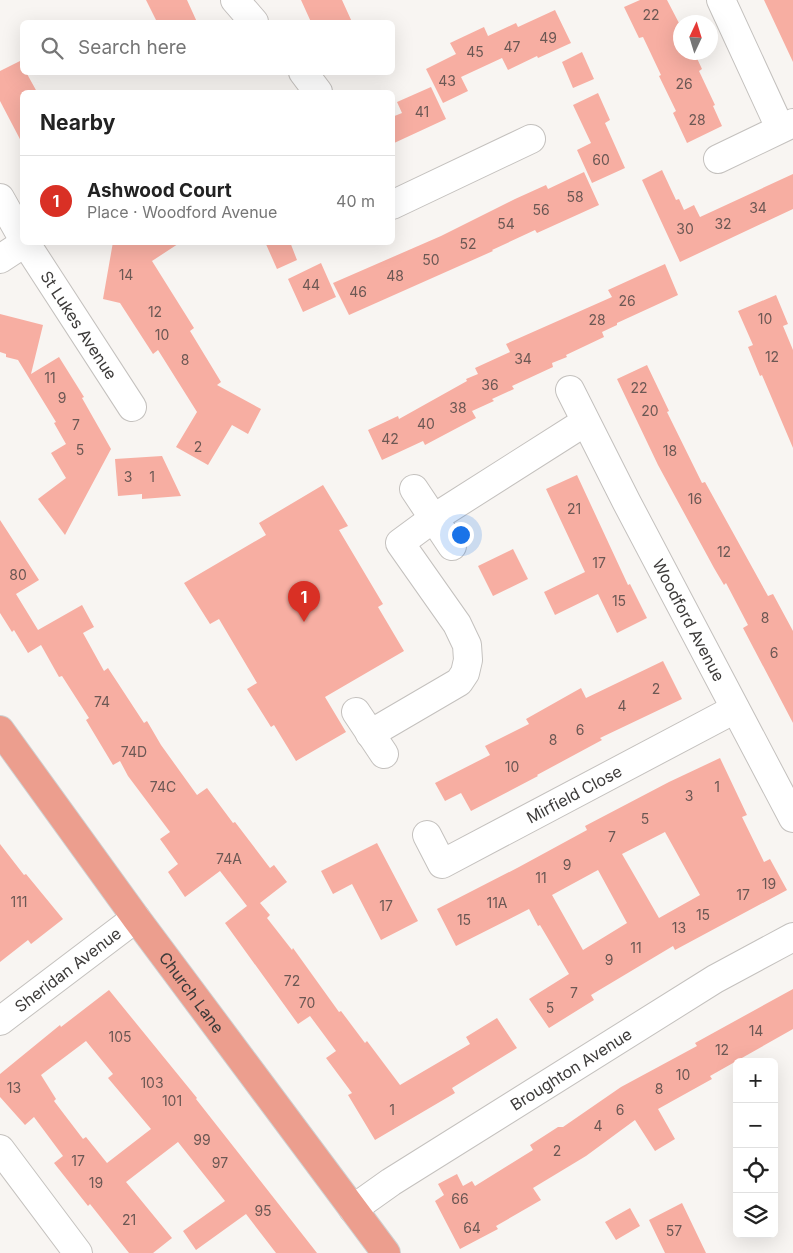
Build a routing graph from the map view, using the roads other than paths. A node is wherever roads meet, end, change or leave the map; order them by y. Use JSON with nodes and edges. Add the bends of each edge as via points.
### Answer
{"nodes":[{"id":1,"x":235,"y":0,"type":"edge"},
{"id":2,"x":721,"y":0,"type":"edge"},
{"id":3,"x":252,"y":20,"type":"edge"},
{"id":4,"x":305,"y":75,"type":"edge"},
{"id":5,"x":316,"y":90,"type":"edge"},
{"id":6,"x":787,"y":126,"type":"edge"},
{"id":7,"x":531,"y":139,"type":"dead end"},
{"id":8,"x":718,"y":159,"type":"dead end"},
{"id":9,"x":0,"y":198,"type":"edge"},
{"id":10,"x":395,"y":204,"type":"edge"},
{"id":11,"x":20,"y":233,"type":"edge"},
{"id":12,"x":23,"y":245,"type":"edge"},
{"id":13,"x":27,"y":245,"type":"edge"},
{"id":14,"x":0,"y":259,"type":"edge"},
{"id":15,"x":570,"y":390,"type":"dead end"},
{"id":16,"x":132,"y":407,"type":"dead end"},
{"id":17,"x":585,"y":422,"type":"junction"},
{"id":18,"x":414,"y":489,"type":"dead end"},
{"id":19,"x":434,"y":518,"type":"junction"},
{"id":20,"x":452,"y":546,"type":"dead end"},
{"id":21,"x":735,"y":709,"type":"junction"},
{"id":22,"x":356,"y":712,"type":"dead end"},
{"id":23,"x":0,"y":730,"type":"edge"},
{"id":24,"x":793,"y":818,"type":"edge"},
{"id":25,"x":427,"y":835,"type":"dead end"},
{"id":26,"x":136,"y":918,"type":"junction"},
{"id":27,"x":793,"y":938,"type":"edge"},
{"id":28,"x":0,"y":1021,"type":"edge"},
{"id":29,"x":0,"y":1149,"type":"edge"},
{"id":30,"x":353,"y":1209,"type":"junction"},
{"id":31,"x":78,"y":1253,"type":"edge"},
{"id":32,"x":386,"y":1253,"type":"edge"}],
"edges":[{"from":1,"to":3,"type":"street"},
{"from":2,"to":6,"type":"street"},
{"from":4,"to":5,"type":"street"},
{"from":6,"to":8,"type":"street"},
{"from":7,"to":10,"type":"street"},
{"from":9,"to":11,"type":"street"},
{"from":12,"to":14,"type":"street"},
{"from":13,"to":16,"type":"street","name":"St Lukes Avenue"},
{"from":15,"to":17,"type":"street","name":"Woodford Avenue"},
{"from":17,"to":19,"type":"street"},
{"from":17,"to":21,"type":"street","name":"Woodford Avenue"},
{"from":18,"to":19,"type":"street"},
{"from":19,"to":20,"type":"street"},
{"from":19,"to":22,"type":"street","via":[[400,543],[457,624],[467,645],[465,673],[459,682],[377,744]]},
{"from":21,"to":24,"type":"street","name":"Woodford Avenue"},
{"from":21,"to":25,"type":"street","name":"Mirfield Close","via":[[442,864]]},
{"from":23,"to":26,"type":"main road","name":"Church Lane"},
{"from":26,"to":28,"type":"street","name":"Sheridan Avenue"},
{"from":26,"to":30,"type":"main road","name":"Church Lane"},
{"from":27,"to":30,"type":"street","name":"Broughton Avenue","via":[[715,979]]},
{"from":29,"to":31,"type":"street"},
{"from":30,"to":32,"type":"main road","name":"Church Lane"}]}
